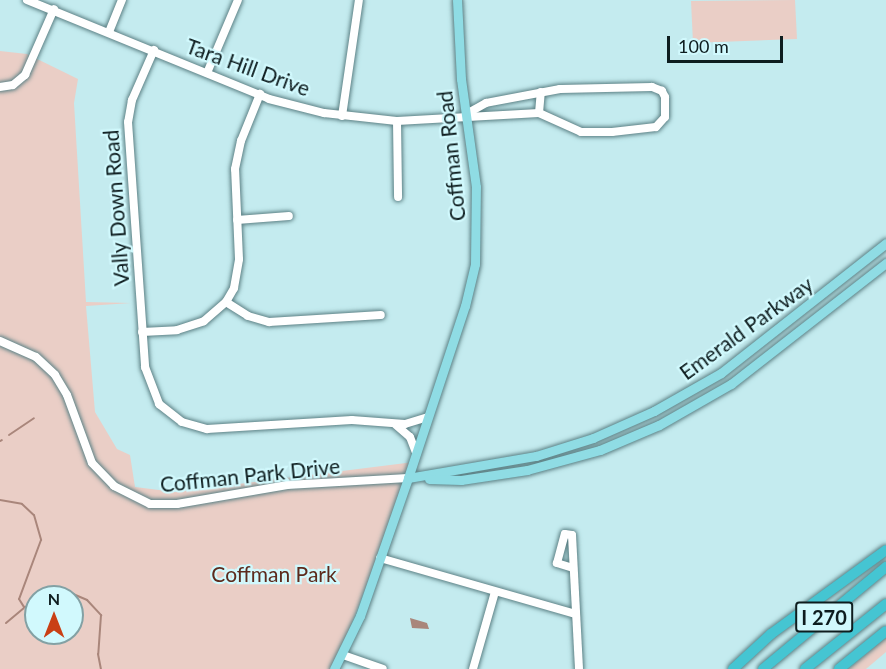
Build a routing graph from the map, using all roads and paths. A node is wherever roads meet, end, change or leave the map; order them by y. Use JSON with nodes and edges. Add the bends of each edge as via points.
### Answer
{"nodes":[{"id":1,"x":27,"y":0,"type":"edge"},
{"id":2,"x":123,"y":0,"type":"edge"},
{"id":3,"x":238,"y":0,"type":"edge"},
{"id":4,"x":359,"y":0,"type":"edge"},
{"id":5,"x":457,"y":0,"type":"edge"},
{"id":6,"x":54,"y":9,"type":"junction"},
{"id":7,"x":109,"y":32,"type":"junction"},
{"id":8,"x":154,"y":50,"type":"junction"},
{"id":9,"x":207,"y":73,"type":"junction"},
{"id":10,"x":0,"y":87,"type":"edge"},
{"id":11,"x":541,"y":92,"type":"junction"},
{"id":12,"x":260,"y":94,"type":"junction"},
{"id":13,"x":539,"y":113,"type":"junction"},
{"id":14,"x":466,"y":114,"type":"junction"},
{"id":15,"x":342,"y":116,"type":"junction"},
{"id":16,"x":398,"y":121,"type":"junction"},
{"id":17,"x":398,"y":197,"type":"dead end"},
{"id":18,"x":289,"y":216,"type":"dead end"},
{"id":19,"x":237,"y":220,"type":"junction"},
{"id":20,"x":886,"y":243,"type":"edge"},
{"id":21,"x":886,"y":263,"type":"edge"},
{"id":22,"x":226,"y":302,"type":"junction"},
{"id":23,"x":381,"y":315,"type":"dead end"},
{"id":24,"x":142,"y":332,"type":"junction"},
{"id":25,"x":0,"y":341,"type":"edge"},
{"id":26,"x":428,"y":417,"type":"junction"},
{"id":27,"x":389,"y":422,"type":"junction"},
{"id":28,"x":416,"y":454,"type":"junction"},
{"id":29,"x":408,"y":478,"type":"junction"},
{"id":30,"x":886,"y":550,"type":"edge"},
{"id":31,"x":380,"y":558,"type":"junction"},
{"id":32,"x":886,"y":567,"type":"edge"},
{"id":33,"x":573,"y":568,"type":"dead end"},
{"id":34,"x":495,"y":592,"type":"junction"},
{"id":35,"x":886,"y":604,"type":"edge"},
{"id":36,"x":575,"y":614,"type":"junction"},
{"id":37,"x":886,"y":631,"type":"edge"},
{"id":38,"x":343,"y":655,"type":"junction"},
{"id":39,"x":334,"y":669,"type":"edge"},
{"id":40,"x":383,"y":669,"type":"edge"},
{"id":41,"x":473,"y":669,"type":"edge"},
{"id":42,"x":579,"y":669,"type":"edge"},
{"id":43,"x":733,"y":669,"type":"edge"},
{"id":44,"x":763,"y":669,"type":"edge"},
{"id":45,"x":805,"y":669,"type":"edge"},
{"id":46,"x":839,"y":669,"type":"edge"}],
"edges":[{"from":1,"to":6,"type":"street","name":"Tara Hill Drive"},
{"from":2,"to":7,"type":"street"},
{"from":3,"to":9,"type":"street"},
{"from":4,"to":15,"type":"street"},
{"from":5,"to":14,"type":"main road","name":"Coffman Road"},
{"from":6,"to":7,"type":"street","name":"Tara Hill Drive"},
{"from":6,"to":10,"type":"street","via":[[21,80]]},
{"from":7,"to":8,"type":"street","name":"Tara Hill Drive"},
{"from":8,"to":9,"type":"street","name":"Tara Hill Drive"},
{"from":8,"to":24,"type":"street","name":"Vally Down Road","via":[[132,100],[128,122]]},
{"from":9,"to":12,"type":"street","name":"Tara Hill Drive"},
{"from":11,"to":13,"type":"street"},
{"from":11,"to":13,"type":"street","via":[[655,87],[664,94],[665,117],[653,129],[581,132]]},
{"from":11,"to":14,"type":"street","via":[[486,103]]},
{"from":12,"to":15,"type":"street","name":"Tara Hill Drive"},
{"from":12,"to":19,"type":"street","via":[[237,156]]},
{"from":13,"to":14,"type":"street","via":[[489,119]]},
{"from":14,"to":16,"type":"street","name":"Tara Hill Drive"},
{"from":14,"to":26,"type":"main road","name":"Coffman Road","via":[[476,187],[475,264]]},
{"from":15,"to":16,"type":"street","name":"Tara Hill Drive"},
{"from":16,"to":17,"type":"street"},
{"from":18,"to":19,"type":"street"},
{"from":19,"to":22,"type":"street","via":[[238,272]]},
{"from":20,"to":29,"type":"main road","name":"Emerald Parkway","via":[[745,356],[654,411],[593,438],[536,456]]},
{"from":21,"to":29,"type":"main road","name":"Emerald Parkway","via":[[731,384],[659,425],[600,450],[527,470],[461,480]]},
{"from":22,"to":23,"type":"street","via":[[248,316],[269,322]]},
{"from":22,"to":24,"type":"street","via":[[192,326]]},
{"from":24,"to":27,"type":"street","name":"Vally Down Road","via":[[152,392],[171,415],[198,428],[352,420]]},
{"from":25,"to":29,"type":"street","name":"Coffman Park Drive","via":[[36,357],[55,375],[67,395],[92,463],[114,486],[150,504],[177,504],[287,485]]},
{"from":26,"to":27,"type":"street","name":"Vally Down Road","via":[[414,423]]},
{"from":26,"to":28,"type":"main road","name":"Coffman Road"},
{"from":27,"to":28,"type":"street","via":[[406,432]]},
{"from":28,"to":29,"type":"main road","name":"Coffman Road"},
{"from":29,"to":31,"type":"main road"},
{"from":30,"to":43,"type":"highway","via":[[771,634]]},
{"from":31,"to":34,"type":"street"},
{"from":31,"to":38,"type":"main road"},
{"from":32,"to":44,"type":"highway","number":"I 270"},
{"from":33,"to":36,"type":"street"},
{"from":34,"to":36,"type":"street"},
{"from":34,"to":41,"type":"street"},
{"from":35,"to":45,"type":"highway","number":"I 270"},
{"from":36,"to":42,"type":"street"},
{"from":37,"to":46,"type":"highway"},
{"from":38,"to":39,"type":"main road"},
{"from":38,"to":40,"type":"street"}]}
